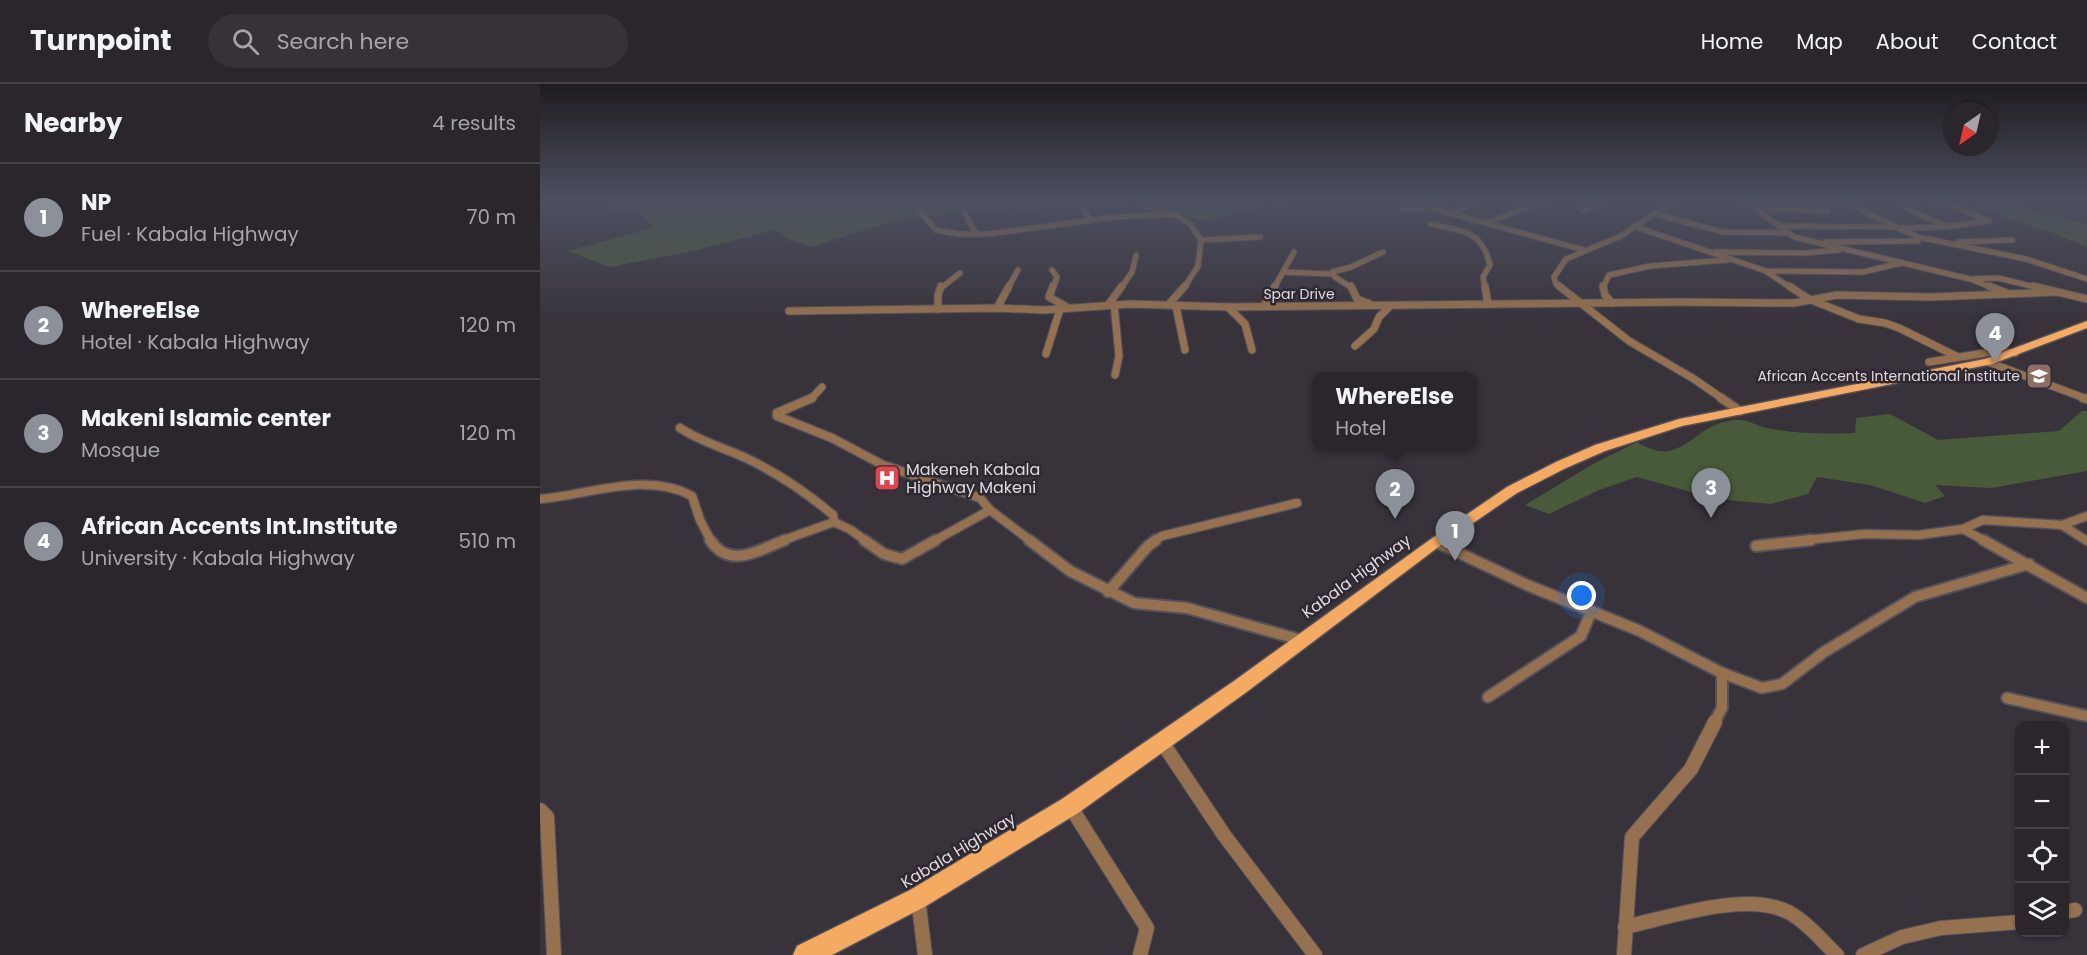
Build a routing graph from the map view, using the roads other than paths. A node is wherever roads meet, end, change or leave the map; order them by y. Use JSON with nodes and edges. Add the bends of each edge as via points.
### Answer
{"nodes":[{"id":1,"x":1201,"y":240,"type":"edge"},
{"id":2,"x":1476,"y":241,"type":"edge"},
{"id":3,"x":1550,"y":241,"type":"edge"},
{"id":4,"x":1609,"y":241,"type":"edge"},
{"id":5,"x":1677,"y":241,"type":"edge"},
{"id":6,"x":1812,"y":241,"type":"edge"},
{"id":7,"x":1918,"y":241,"type":"edge"},
{"id":8,"x":1936,"y":241,"type":"edge"},
{"id":9,"x":2002,"y":241,"type":"edge"},
{"id":10,"x":1821,"y":242,"type":"junction"},
{"id":11,"x":1868,"y":242,"type":"junction"},
{"id":12,"x":1953,"y":244,"type":"junction"},
{"id":13,"x":1584,"y":250,"type":"junction"},
{"id":14,"x":1841,"y":250,"type":"junction"},
{"id":15,"x":1294,"y":252,"type":"dead end"},
{"id":16,"x":1383,"y":252,"type":"dead end"},
{"id":17,"x":1711,"y":252,"type":"junction"},
{"id":18,"x":1870,"y":254,"type":"junction"},
{"id":19,"x":1136,"y":255,"type":"dead end"},
{"id":20,"x":1729,"y":260,"type":"junction"},
{"id":21,"x":1901,"y":262,"type":"junction"},
{"id":22,"x":1018,"y":270,"type":"dead end"},
{"id":23,"x":1052,"y":270,"type":"dead end"},
{"id":24,"x":1766,"y":271,"type":"junction"},
{"id":25,"x":1283,"y":272,"type":"junction"},
{"id":26,"x":960,"y":273,"type":"dead end"},
{"id":27,"x":1332,"y":274,"type":"junction"},
{"id":28,"x":1970,"y":279,"type":"junction"},
{"id":29,"x":2087,"y":279,"type":"edge"},
{"id":30,"x":2057,"y":292,"type":"junction"},
{"id":31,"x":2008,"y":294,"type":"junction"},
{"id":32,"x":1809,"y":299,"type":"junction"},
{"id":33,"x":2087,"y":299,"type":"edge"},
{"id":34,"x":1612,"y":303,"type":"junction"},
{"id":35,"x":1111,"y":304,"type":"junction"},
{"id":36,"x":1488,"y":304,"type":"junction"},
{"id":37,"x":1583,"y":304,"type":"junction"},
{"id":38,"x":1172,"y":305,"type":"junction"},
{"id":39,"x":1264,"y":306,"type":"junction"},
{"id":40,"x":1375,"y":306,"type":"junction"},
{"id":41,"x":1390,"y":306,"type":"junction"},
{"id":42,"x":1228,"y":307,"type":"junction"},
{"id":43,"x":997,"y":308,"type":"junction"},
{"id":44,"x":1069,"y":308,"type":"junction"},
{"id":45,"x":938,"y":309,"type":"junction"},
{"id":46,"x":1060,"y":309,"type":"junction"},
{"id":47,"x":789,"y":311,"type":"dead end"},
{"id":48,"x":2087,"y":324,"type":"edge"},
{"id":49,"x":1355,"y":346,"type":"dead end"},
{"id":50,"x":1185,"y":350,"type":"dead end"},
{"id":51,"x":1252,"y":350,"type":"dead end"},
{"id":52,"x":2015,"y":353,"type":"junction"},
{"id":53,"x":1046,"y":354,"type":"dead end"},
{"id":54,"x":1958,"y":357,"type":"junction"},
{"id":55,"x":1929,"y":362,"type":"dead end"},
{"id":56,"x":1988,"y":362,"type":"junction"},
{"id":57,"x":1115,"y":375,"type":"dead end"},
{"id":58,"x":822,"y":387,"type":"dead end"},
{"id":59,"x":2087,"y":399,"type":"edge"},
{"id":60,"x":1740,"y":411,"type":"junction"},
{"id":61,"x":680,"y":428,"type":"dead end"},
{"id":62,"x":540,"y":499,"type":"edge"},
{"id":63,"x":1297,"y":503,"type":"dead end"},
{"id":64,"x":990,"y":510,"type":"junction"},
{"id":65,"x":2087,"y":516,"type":"edge"},
{"id":66,"x":834,"y":522,"type":"junction"},
{"id":67,"x":2062,"y":525,"type":"junction"},
{"id":68,"x":1963,"y":529,"type":"junction"},
{"id":69,"x":2087,"y":541,"type":"edge"},
{"id":70,"x":1437,"y":542,"type":"junction"},
{"id":71,"x":1756,"y":546,"type":"dead end"},
{"id":72,"x":2029,"y":564,"type":"junction"},
{"id":73,"x":1108,"y":592,"type":"junction"},
{"id":74,"x":2087,"y":598,"type":"edge"},
{"id":75,"x":1591,"y":612,"type":"junction"},
{"id":76,"x":1301,"y":640,"type":"junction"},
{"id":77,"x":1722,"y":673,"type":"junction"},
{"id":78,"x":1488,"y":697,"type":"dead end"},
{"id":79,"x":2007,"y":698,"type":"dead end"},
{"id":80,"x":2087,"y":716,"type":"edge"},
{"id":81,"x":1162,"y":742,"type":"junction"},
{"id":82,"x":1070,"y":806,"type":"junction"},
{"id":83,"x":540,"y":810,"type":"edge"},
{"id":84,"x":918,"y":898,"type":"junction"},
{"id":85,"x":2015,"y":922,"type":"edge"},
{"id":86,"x":1625,"y":927,"type":"junction"},
{"id":87,"x":554,"y":955,"type":"edge"},
{"id":88,"x":806,"y":955,"type":"edge"},
{"id":89,"x":926,"y":955,"type":"edge"},
{"id":90,"x":1140,"y":955,"type":"edge"},
{"id":91,"x":1314,"y":955,"type":"edge"},
{"id":92,"x":1624,"y":955,"type":"edge"},
{"id":93,"x":1837,"y":955,"type":"edge"},
{"id":94,"x":1863,"y":955,"type":"edge"}],
"edges":[{"from":1,"to":38,"type":"street","via":[[1200,260]]},
{"from":2,"to":36,"type":"street","via":[[1486,247],[1491,265],[1483,277]]},
{"from":3,"to":13,"type":"street"},
{"from":4,"to":13,"type":"street"},
{"from":5,"to":17,"type":"street"},
{"from":6,"to":10,"type":"street"},
{"from":7,"to":11,"type":"street"},
{"from":8,"to":12,"type":"street"},
{"from":9,"to":12,"type":"street"},
{"from":10,"to":11,"type":"street"},
{"from":10,"to":14,"type":"street"},
{"from":11,"to":18,"type":"street"},
{"from":12,"to":29,"type":"street"},
{"from":13,"to":37,"type":"street","via":[[1566,259],[1554,277],[1562,291]]},
{"from":14,"to":17,"type":"street"},
{"from":14,"to":18,"type":"street"},
{"from":15,"to":25,"type":"street"},
{"from":16,"to":27,"type":"street"},
{"from":17,"to":20,"type":"street"},
{"from":18,"to":21,"type":"street"},
{"from":19,"to":35,"type":"street","via":[[1131,278],[1112,296]]},
{"from":20,"to":24,"type":"street"},
{"from":20,"to":34,"type":"street","via":[[1650,266],[1609,275],[1602,287]]},
{"from":21,"to":24,"type":"street","via":[[1863,272]]},
{"from":21,"to":28,"type":"street"},
{"from":22,"to":43,"type":"street"},
{"from":23,"to":44,"type":"street","via":[[1057,277],[1049,297]]},
{"from":24,"to":32,"type":"street"},
{"from":25,"to":27,"type":"street"},
{"from":25,"to":39,"type":"street"},
{"from":26,"to":45,"type":"street","via":[[940,286],[936,295]]},
{"from":27,"to":40,"type":"street","via":[[1351,286],[1357,299]]},
{"from":28,"to":30,"type":"street","via":[[1998,278]]},
{"from":28,"to":31,"type":"street"},
{"from":30,"to":31,"type":"street","name":"Spar Drive"},
{"from":30,"to":33,"type":"street"},
{"from":31,"to":32,"type":"street","name":"Spar Drive","via":[[1837,294]]},
{"from":32,"to":34,"type":"street","name":"Spar Drive","via":[[1794,303]]},
{"from":32,"to":54,"type":"street","via":[[1859,319],[1899,328]]},
{"from":34,"to":37,"type":"street","name":"Spar Drive"},
{"from":35,"to":38,"type":"street","name":"Spar Drive"},
{"from":35,"to":44,"type":"street","name":"Spar Drive"},
{"from":35,"to":57,"type":"street","via":[[1121,349]]},
{"from":36,"to":37,"type":"street","name":"Spar Drive"},
{"from":36,"to":41,"type":"street","name":"Spar Drive"},
{"from":37,"to":60,"type":"street","via":[[1629,341]]},
{"from":38,"to":42,"type":"street","name":"Spar Drive"},
{"from":38,"to":50,"type":"street"},
{"from":39,"to":40,"type":"street","name":"Spar Drive"},
{"from":39,"to":42,"type":"street","name":"Spar Drive"},
{"from":40,"to":41,"type":"street","name":"Spar Drive"},
{"from":41,"to":49,"type":"street","via":[[1374,329]]},
{"from":42,"to":51,"type":"street","via":[[1245,324]]},
{"from":43,"to":45,"type":"street","name":"Spar Drive"},
{"from":43,"to":46,"type":"street","name":"Spar Drive"},
{"from":44,"to":46,"type":"street","name":"Spar Drive"},
{"from":45,"to":47,"type":"street","name":"Spar Drive"},
{"from":46,"to":53,"type":"street"},
{"from":48,"to":52,"type":"main road","name":"Kabala Highway"},
{"from":52,"to":54,"type":"street","via":[[1997,351]]},
{"from":52,"to":56,"type":"main road","name":"Kabala Highway"},
{"from":54,"to":55,"type":"street"},
{"from":56,"to":59,"type":"street"},
{"from":56,"to":60,"type":"main road","name":"Kabala Highway"},
{"from":58,"to":64,"type":"street","via":[[810,400],[777,416],[883,465],[980,498]]},
{"from":60,"to":70,"type":"main road","name":"Kabala Highway","via":[[1646,432],[1590,452],[1512,490]]},
{"from":61,"to":66,"type":"street","via":[[791,482],[833,515]]},
{"from":62,"to":66,"type":"street","via":[[636,486],[679,488],[692,496],[695,511],[716,549],[733,557]]},
{"from":63,"to":73,"type":"street","via":[[1162,536],[1148,546]]},
{"from":64,"to":66,"type":"street","via":[[902,559],[871,545],[844,524]]},
{"from":64,"to":73,"type":"street","via":[[1070,571]]},
{"from":65,"to":67,"type":"street"},
{"from":67,"to":68,"type":"street","via":[[1983,520]]},
{"from":67,"to":69,"type":"street"},
{"from":68,"to":71,"type":"street","via":[[1919,535],[1864,534]]},
{"from":68,"to":72,"type":"street"},
{"from":70,"to":75,"type":"street"},
{"from":70,"to":76,"type":"main road","name":"Kabala Highway"},
{"from":72,"to":74,"type":"street"},
{"from":72,"to":77,"type":"street","via":[[1915,597],[1824,652],[1782,684],[1762,688]]},
{"from":73,"to":76,"type":"street","via":[[1134,603],[1187,608]]},
{"from":75,"to":77,"type":"street"},
{"from":75,"to":78,"type":"street","via":[[1581,636]]},
{"from":76,"to":81,"type":"main road","name":"Kabala Highway"},
{"from":77,"to":86,"type":"street","via":[[1722,708],[1691,769],[1632,837]]},
{"from":79,"to":80,"type":"street"},
{"from":81,"to":82,"type":"main road","name":"Kabala Highway"},
{"from":81,"to":91,"type":"street","via":[[1224,835]]},
{"from":82,"to":84,"type":"main road","name":"Kabala Highway"},
{"from":82,"to":90,"type":"street","via":[[1147,928]]},
{"from":83,"to":87,"type":"street","via":[[547,817]]},
{"from":84,"to":88,"type":"main road","name":"Kabala Highway"},
{"from":84,"to":89,"type":"street"},
{"from":85,"to":94,"type":"street","via":[[1941,928],[1902,937]]},
{"from":86,"to":92,"type":"street"},
{"from":86,"to":93,"type":"street","via":[[1736,905],[1768,904],[1789,912]]}]}
